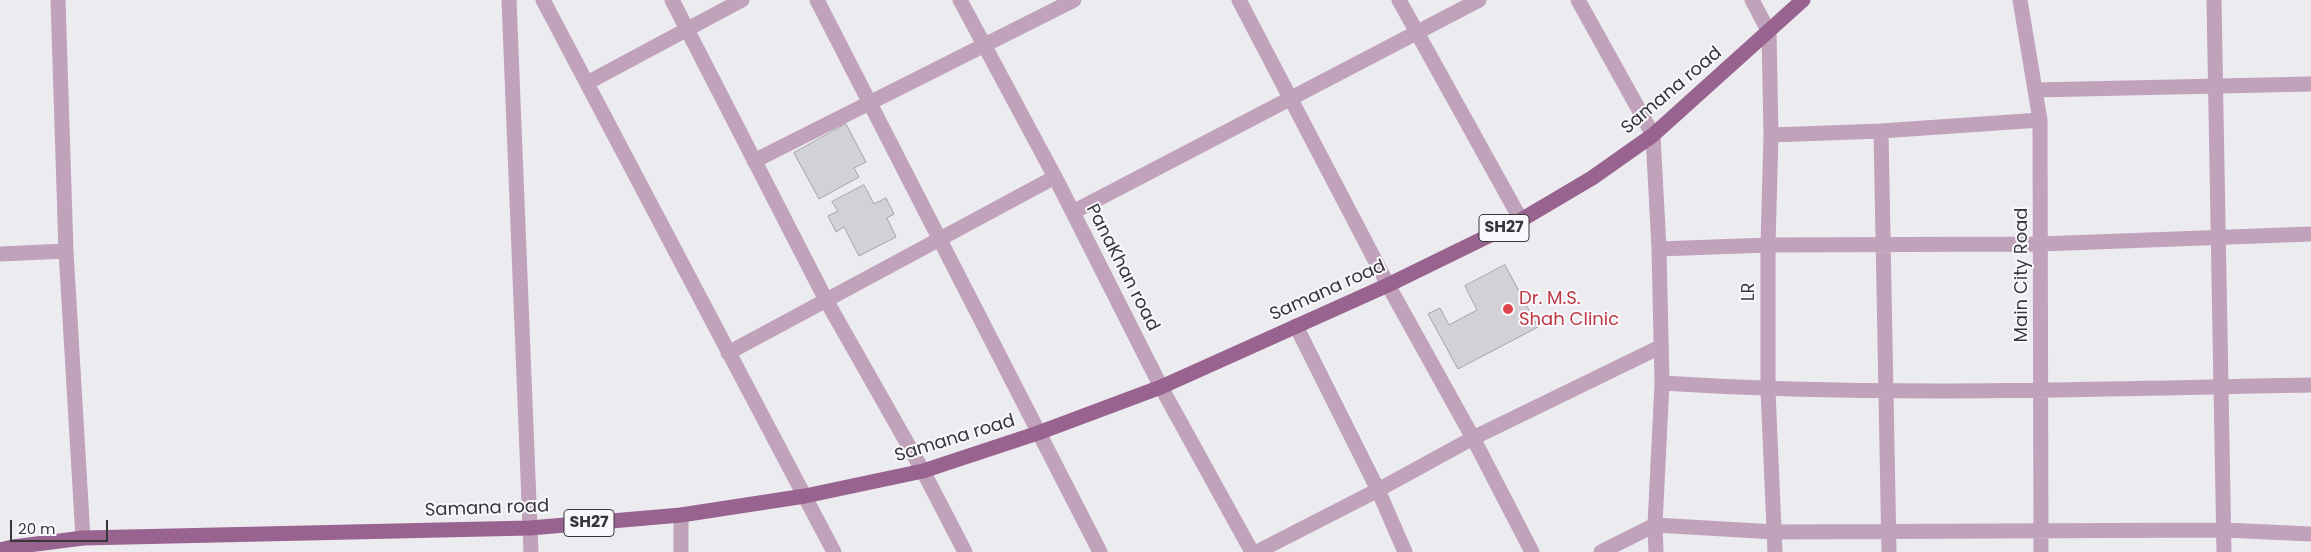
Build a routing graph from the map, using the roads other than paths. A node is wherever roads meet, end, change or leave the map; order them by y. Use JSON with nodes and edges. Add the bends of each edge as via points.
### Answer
{"nodes":[{"id":1,"x":58,"y":0,"type":"edge"},
{"id":2,"x":509,"y":0,"type":"edge"},
{"id":3,"x":543,"y":0,"type":"edge"},
{"id":4,"x":672,"y":0,"type":"edge"},
{"id":5,"x":742,"y":0,"type":"edge"},
{"id":6,"x":817,"y":0,"type":"edge"},
{"id":7,"x":960,"y":0,"type":"edge"},
{"id":8,"x":1074,"y":0,"type":"edge"},
{"id":9,"x":1239,"y":0,"type":"edge"},
{"id":10,"x":1399,"y":0,"type":"edge"},
{"id":11,"x":1479,"y":0,"type":"edge"},
{"id":12,"x":1578,"y":0,"type":"edge"},
{"id":13,"x":1752,"y":0,"type":"edge"},
{"id":14,"x":1802,"y":0,"type":"edge"},
{"id":15,"x":2214,"y":0,"type":"edge"},
{"id":16,"x":2018,"y":2,"type":"edge"},
{"id":17,"x":687,"y":30,"type":"junction"},
{"id":18,"x":1770,"y":32,"type":"junction"},
{"id":19,"x":1416,"y":33,"type":"junction"},
{"id":20,"x":984,"y":45,"type":"junction"},
{"id":21,"x":586,"y":83,"type":"junction"},
{"id":22,"x":2311,"y":84,"type":"edge"},
{"id":23,"x":2214,"y":87,"type":"junction"},
{"id":24,"x":2035,"y":90,"type":"junction"},
{"id":25,"x":1292,"y":99,"type":"junction"},
{"id":26,"x":869,"y":103,"type":"junction"},
{"id":27,"x":2040,"y":120,"type":"junction"},
{"id":28,"x":1881,"y":131,"type":"junction"},
{"id":29,"x":1653,"y":135,"type":"junction"},
{"id":30,"x":1771,"y":135,"type":"junction"},
{"id":31,"x":754,"y":160,"type":"junction"},
{"id":32,"x":1055,"y":177,"type":"junction"},
{"id":33,"x":1073,"y":212,"type":"junction"},
{"id":34,"x":1521,"y":220,"type":"junction"},
{"id":35,"x":2311,"y":234,"type":"edge"},
{"id":36,"x":2219,"y":238,"type":"junction"},
{"id":37,"x":940,"y":239,"type":"junction"},
{"id":38,"x":1883,"y":244,"type":"junction"},
{"id":39,"x":2040,"y":244,"type":"junction"},
{"id":40,"x":1768,"y":245,"type":"junction"},
{"id":41,"x":1660,"y":249,"type":"junction"},
{"id":42,"x":66,"y":251,"type":"junction"},
{"id":43,"x":0,"y":254,"type":"edge"},
{"id":44,"x":1388,"y":285,"type":"junction"},
{"id":45,"x":826,"y":300,"type":"junction"},
{"id":46,"x":1296,"y":326,"type":"junction"},
{"id":47,"x":1660,"y":348,"type":"junction"},
{"id":48,"x":728,"y":353,"type":"junction"},
{"id":49,"x":1662,"y":383,"type":"junction"},
{"id":50,"x":2311,"y":385,"type":"edge"},
{"id":51,"x":1161,"y":387,"type":"junction"},
{"id":52,"x":2222,"y":387,"type":"junction"},
{"id":53,"x":1768,"y":390,"type":"junction"},
{"id":54,"x":1886,"y":390,"type":"junction"},
{"id":55,"x":2040,"y":390,"type":"junction"},
{"id":56,"x":1038,"y":433,"type":"junction"},
{"id":57,"x":1473,"y":438,"type":"junction"},
{"id":58,"x":923,"y":471,"type":"junction"},
{"id":59,"x":1378,"y":490,"type":"junction"},
{"id":60,"x":805,"y":496,"type":"junction"},
{"id":61,"x":681,"y":515,"type":"junction"},
{"id":62,"x":1655,"y":525,"type":"junction"},
{"id":63,"x":530,"y":528,"type":"junction"},
{"id":64,"x":2224,"y":530,"type":"junction"},
{"id":65,"x":2041,"y":531,"type":"junction"},
{"id":66,"x":1775,"y":532,"type":"junction"},
{"id":67,"x":1889,"y":532,"type":"junction"},
{"id":68,"x":2311,"y":534,"type":"edge"},
{"id":69,"x":83,"y":538,"type":"junction"},
{"id":70,"x":0,"y":550,"type":"edge"},
{"id":71,"x":531,"y":552,"type":"edge"},
{"id":72,"x":681,"y":552,"type":"edge"},
{"id":73,"x":834,"y":552,"type":"edge"},
{"id":74,"x":964,"y":552,"type":"edge"},
{"id":75,"x":1100,"y":552,"type":"edge"},
{"id":76,"x":1252,"y":552,"type":"edge"},
{"id":77,"x":1257,"y":552,"type":"edge"},
{"id":78,"x":1404,"y":552,"type":"edge"},
{"id":79,"x":1532,"y":552,"type":"edge"},
{"id":80,"x":1601,"y":552,"type":"edge"},
{"id":81,"x":1656,"y":552,"type":"edge"},
{"id":82,"x":1775,"y":552,"type":"edge"},
{"id":83,"x":1889,"y":552,"type":"edge"},
{"id":84,"x":2041,"y":552,"type":"edge"},
{"id":85,"x":2224,"y":552,"type":"edge"}],
"edges":[{"from":1,"to":42,"type":"street"},
{"from":2,"to":63,"type":"street"},
{"from":3,"to":21,"type":"street"},
{"from":4,"to":17,"type":"street"},
{"from":5,"to":17,"type":"street"},
{"from":6,"to":26,"type":"street"},
{"from":7,"to":20,"type":"street","name":"PanaKhan road"},
{"from":8,"to":20,"type":"street"},
{"from":9,"to":25,"type":"street"},
{"from":10,"to":19,"type":"street"},
{"from":11,"to":19,"type":"street"},
{"from":12,"to":29,"type":"street"},
{"from":13,"to":18,"type":"street"},
{"from":14,"to":18,"type":"main road","name":"Samana road","number":"SH27"},
{"from":15,"to":23,"type":"street"},
{"from":16,"to":24,"type":"street","name":"Main City Road"},
{"from":17,"to":21,"type":"street"},
{"from":17,"to":31,"type":"street"},
{"from":18,"to":29,"type":"main road","name":"Samana road","number":"SH27"},
{"from":18,"to":30,"type":"street","name":"LR"},
{"from":19,"to":25,"type":"street"},
{"from":19,"to":34,"type":"street"},
{"from":20,"to":26,"type":"street"},
{"from":20,"to":32,"type":"street","name":"PanaKhan road"},
{"from":21,"to":48,"type":"street"},
{"from":22,"to":23,"type":"street"},
{"from":23,"to":24,"type":"street"},
{"from":23,"to":36,"type":"street"},
{"from":24,"to":27,"type":"street","name":"Main City Road"},
{"from":25,"to":33,"type":"street"},
{"from":25,"to":44,"type":"street"},
{"from":26,"to":31,"type":"street"},
{"from":26,"to":37,"type":"street"},
{"from":27,"to":28,"type":"street"},
{"from":27,"to":39,"type":"street","name":"Main City Road"},
{"from":28,"to":30,"type":"street"},
{"from":28,"to":38,"type":"street"},
{"from":29,"to":34,"type":"main road","name":"Samana road","number":"SH27","via":[[1592,178]]},
{"from":29,"to":41,"type":"street"},
{"from":30,"to":40,"type":"street","name":"LR"},
{"from":31,"to":45,"type":"street"},
{"from":32,"to":33,"type":"street","name":"PanaKhan road"},
{"from":32,"to":37,"type":"street"},
{"from":33,"to":51,"type":"street","name":"PanaKhan road"},
{"from":34,"to":44,"type":"main road","name":"Samana road","number":"SH27"},
{"from":35,"to":36,"type":"street"},
{"from":36,"to":39,"type":"street"},
{"from":36,"to":52,"type":"street"},
{"from":37,"to":45,"type":"street"},
{"from":37,"to":56,"type":"street"},
{"from":38,"to":39,"type":"street"},
{"from":38,"to":40,"type":"street"},
{"from":38,"to":54,"type":"street"},
{"from":39,"to":55,"type":"street","name":"Main City Road"},
{"from":40,"to":41,"type":"street"},
{"from":40,"to":53,"type":"street","name":"LR"},
{"from":41,"to":47,"type":"street"},
{"from":42,"to":43,"type":"street"},
{"from":42,"to":69,"type":"street"},
{"from":44,"to":46,"type":"main road","name":"Samana road","number":"SH27"},
{"from":44,"to":57,"type":"street"},
{"from":45,"to":48,"type":"street"},
{"from":45,"to":58,"type":"street"},
{"from":46,"to":51,"type":"main road","name":"Samana road","number":"SH27"},
{"from":46,"to":59,"type":"street"},
{"from":47,"to":49,"type":"street"},
{"from":47,"to":57,"type":"street"},
{"from":48,"to":60,"type":"street"},
{"from":49,"to":53,"type":"street"},
{"from":49,"to":62,"type":"street"},
{"from":50,"to":52,"type":"street"},
{"from":51,"to":56,"type":"main road","name":"Samana road","number":"SH27"},
{"from":51,"to":76,"type":"street","name":"PanaKhan road"},
{"from":52,"to":55,"type":"street"},
{"from":52,"to":64,"type":"street"},
{"from":53,"to":54,"type":"street"},
{"from":53,"to":66,"type":"street","name":"LR"},
{"from":54,"to":55,"type":"street"},
{"from":54,"to":67,"type":"street"},
{"from":55,"to":65,"type":"street","name":"Main City Road"},
{"from":56,"to":58,"type":"main road","name":"Samana road","number":"SH27"},
{"from":56,"to":75,"type":"street"},
{"from":57,"to":59,"type":"street"},
{"from":57,"to":79,"type":"street"},
{"from":58,"to":60,"type":"main road","name":"Samana road","number":"SH27"},
{"from":58,"to":74,"type":"street"},
{"from":59,"to":77,"type":"street"},
{"from":59,"to":78,"type":"street"},
{"from":60,"to":61,"type":"main road","name":"Samana road","number":"SH27"},
{"from":60,"to":73,"type":"street"},
{"from":61,"to":63,"type":"main road","name":"Samana road","number":"SH27"},
{"from":61,"to":72,"type":"street"},
{"from":62,"to":66,"type":"street"},
{"from":62,"to":80,"type":"street"},
{"from":62,"to":81,"type":"street"},
{"from":63,"to":69,"type":"main road","name":"Samana road","number":"SH27"},
{"from":63,"to":71,"type":"street"},
{"from":64,"to":65,"type":"street"},
{"from":64,"to":68,"type":"street"},
{"from":64,"to":85,"type":"street"},
{"from":65,"to":67,"type":"street"},
{"from":65,"to":84,"type":"street","name":"Main City Road"},
{"from":66,"to":67,"type":"street"},
{"from":66,"to":82,"type":"street","name":"LR"},
{"from":67,"to":83,"type":"street"},
{"from":69,"to":70,"type":"main road","name":"Samana road","number":"SH27"}]}
